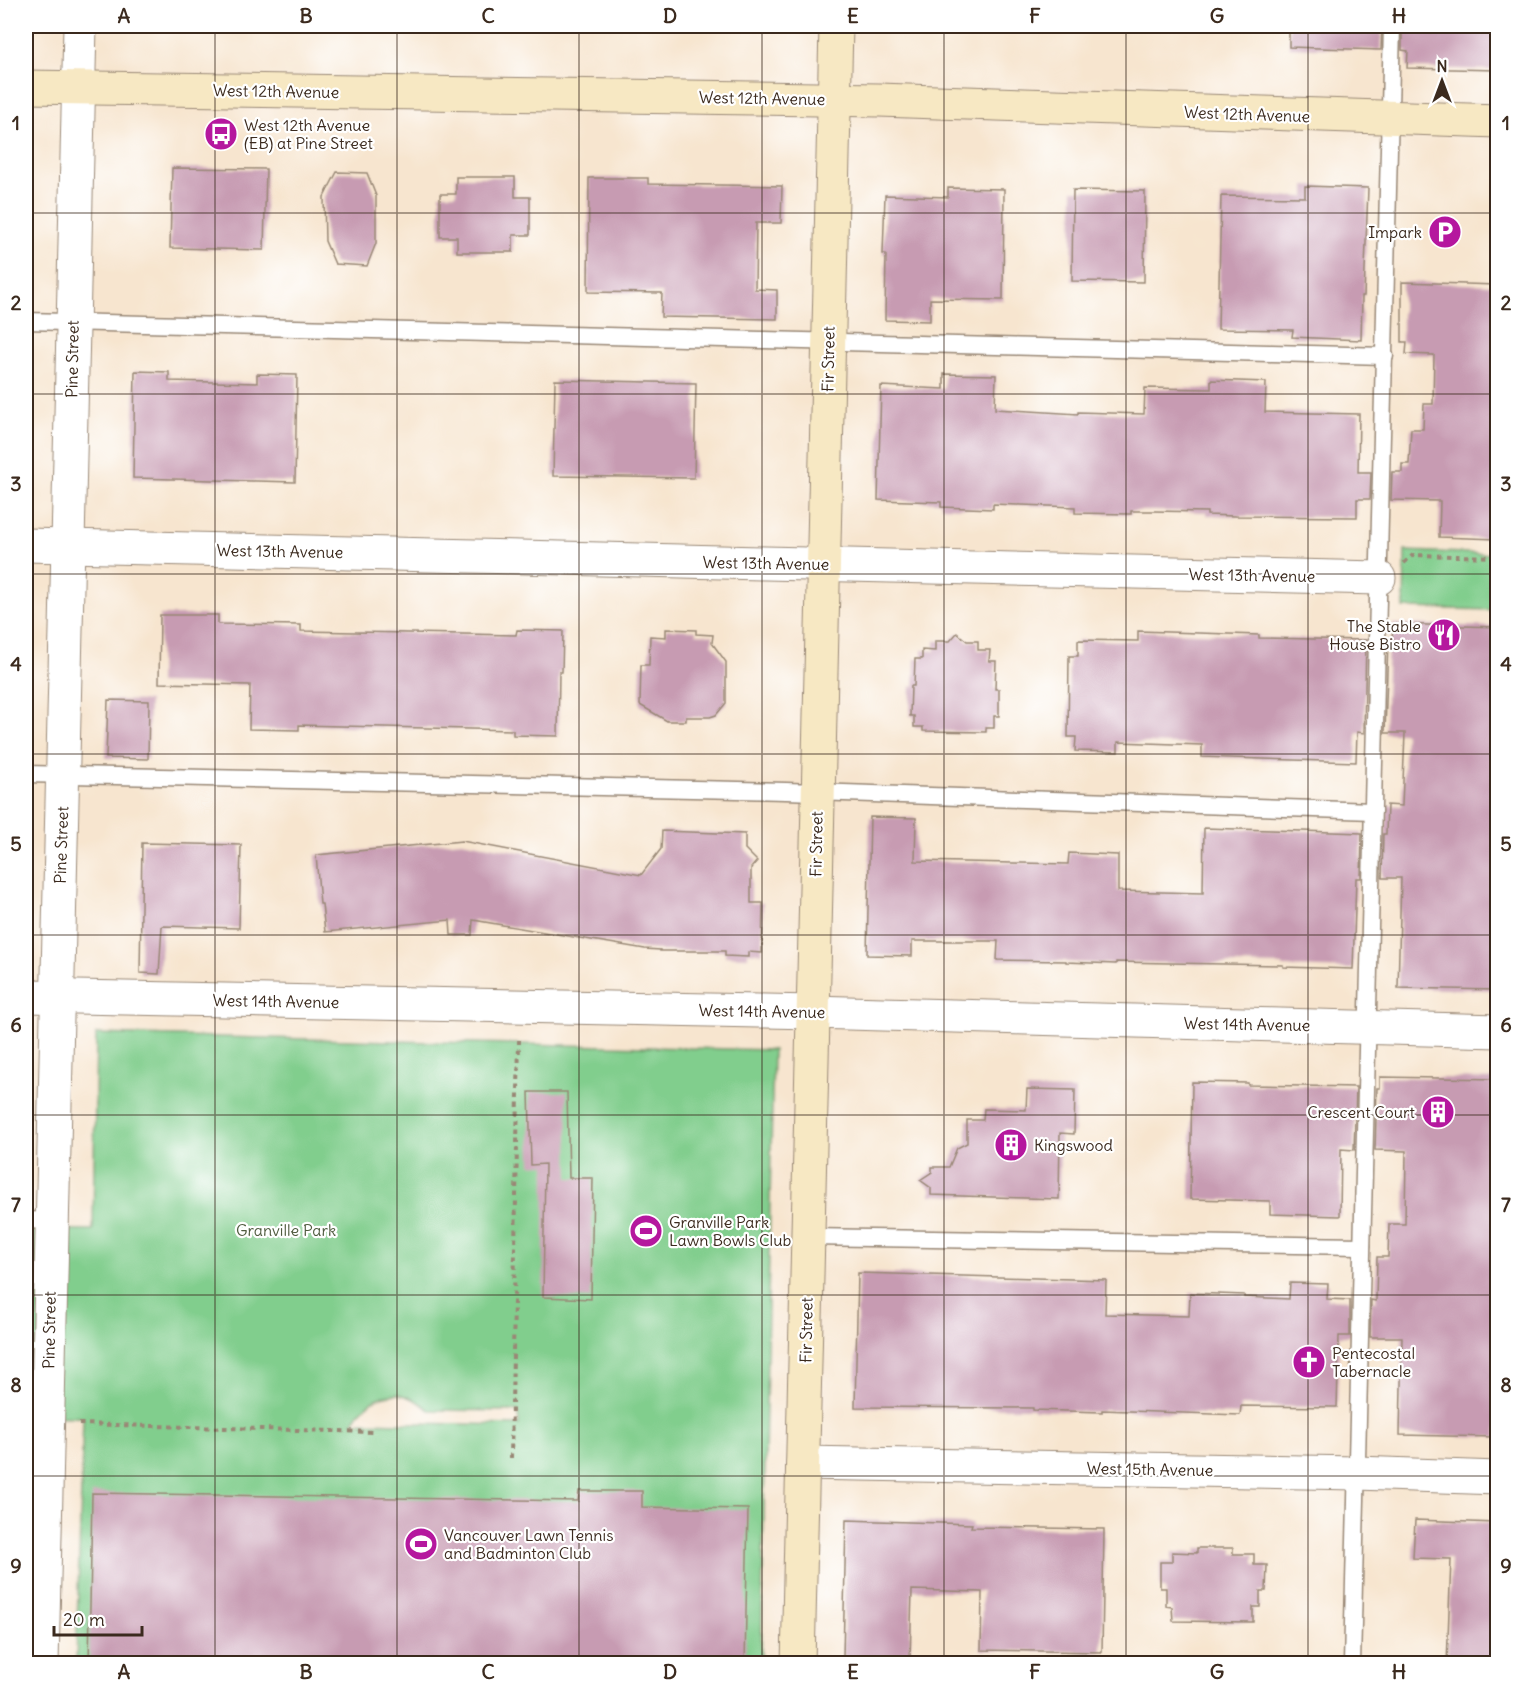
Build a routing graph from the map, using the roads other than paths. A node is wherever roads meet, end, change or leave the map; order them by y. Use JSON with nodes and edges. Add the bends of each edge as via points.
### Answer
{"nodes":[{"id":1,"x":80,"y":26,"type":"edge"},
{"id":2,"x":836,"y":26,"type":"edge"},
{"id":3,"x":1392,"y":26,"type":"edge"},
{"id":4,"x":26,"y":87,"type":"edge"},
{"id":5,"x":78,"y":88,"type":"junction"},
{"id":6,"x":834,"y":99,"type":"junction"},
{"id":7,"x":1390,"y":119,"type":"junction"},
{"id":8,"x":1497,"y":121,"type":"edge"},
{"id":9,"x":26,"y":321,"type":"edge"},
{"id":10,"x":73,"y":322,"type":"junction"},
{"id":11,"x":829,"y":342,"type":"junction"},
{"id":12,"x":1384,"y":356,"type":"junction"},
{"id":13,"x":26,"y":544,"type":"edge"},
{"id":14,"x":68,"y":545,"type":"junction"},
{"id":15,"x":824,"y":564,"type":"junction"},
{"id":16,"x":1379,"y":578,"type":"junction"},
{"id":17,"x":26,"y":774,"type":"edge"},
{"id":18,"x":63,"y":775,"type":"junction"},
{"id":19,"x":818,"y":792,"type":"junction"},
{"id":20,"x":1373,"y":811,"type":"junction"},
{"id":21,"x":41,"y":996,"type":"edge"},
{"id":22,"x":812,"y":1012,"type":"junction"},
{"id":23,"x":1368,"y":1027,"type":"junction"},
{"id":24,"x":1497,"y":1031,"type":"edge"},
{"id":25,"x":39,"y":1220,"type":"edge"},
{"id":26,"x":809,"y":1237,"type":"junction"},
{"id":27,"x":1362,"y":1246,"type":"junction"},
{"id":28,"x":36,"y":1442,"type":"edge"},
{"id":29,"x":803,"y":1463,"type":"junction"},
{"id":30,"x":1357,"y":1473,"type":"junction"},
{"id":31,"x":1497,"y":1478,"type":"edge"},
{"id":32,"x":42,"y":1664,"type":"edge"},
{"id":33,"x":798,"y":1664,"type":"edge"},
{"id":34,"x":1352,"y":1664,"type":"edge"}],
"edges":[{"from":1,"to":5,"type":"street","name":"Pine Street"},
{"from":2,"to":6,"type":"street","name":"Fir Street"},
{"from":3,"to":7,"type":"lane"},
{"from":4,"to":5,"type":"street","name":"West 12th Avenue"},
{"from":5,"to":6,"type":"street","name":"West 12th Avenue"},
{"from":5,"to":10,"type":"street","name":"Pine Street"},
{"from":6,"to":7,"type":"street","name":"West 12th Avenue"},
{"from":6,"to":11,"type":"street","name":"Fir Street"},
{"from":7,"to":8,"type":"street","name":"West 12th Avenue"},
{"from":7,"to":12,"type":"lane"},
{"from":9,"to":10,"type":"lane"},
{"from":10,"to":11,"type":"lane"},
{"from":10,"to":14,"type":"street","name":"Pine Street"},
{"from":11,"to":12,"type":"lane"},
{"from":11,"to":15,"type":"street","name":"Fir Street"},
{"from":12,"to":16,"type":"lane"},
{"from":13,"to":14,"type":"street","name":"West 13th Avenue"},
{"from":14,"to":15,"type":"street","name":"West 13th Avenue"},
{"from":14,"to":18,"type":"street","name":"Pine Street"},
{"from":15,"to":16,"type":"street","name":"West 13th Avenue"},
{"from":15,"to":19,"type":"street","name":"Fir Street"},
{"from":16,"to":20,"type":"lane"},
{"from":17,"to":18,"type":"lane"},
{"from":18,"to":19,"type":"lane"},
{"from":18,"to":21,"type":"street","name":"Pine Street"},
{"from":19,"to":20,"type":"lane"},
{"from":19,"to":22,"type":"street","name":"Fir Street"},
{"from":20,"to":23,"type":"lane"},
{"from":21,"to":22,"type":"street","name":"West 14th Avenue"},
{"from":21,"to":25,"type":"street","name":"Pine Street"},
{"from":22,"to":23,"type":"street","name":"West 14th Avenue"},
{"from":22,"to":26,"type":"street","name":"Fir Street"},
{"from":23,"to":24,"type":"street","name":"West 14th Avenue"},
{"from":23,"to":27,"type":"lane"},
{"from":25,"to":28,"type":"street","name":"Pine Street"},
{"from":26,"to":27,"type":"lane"},
{"from":26,"to":29,"type":"street","name":"Fir Street"},
{"from":27,"to":30,"type":"lane"},
{"from":28,"to":32,"type":"street","name":"Pine Street"},
{"from":29,"to":30,"type":"street","name":"West 15th Avenue"},
{"from":29,"to":33,"type":"street","name":"Fir Street"},
{"from":30,"to":31,"type":"street","name":"West 15th Avenue"},
{"from":30,"to":34,"type":"lane"}]}
